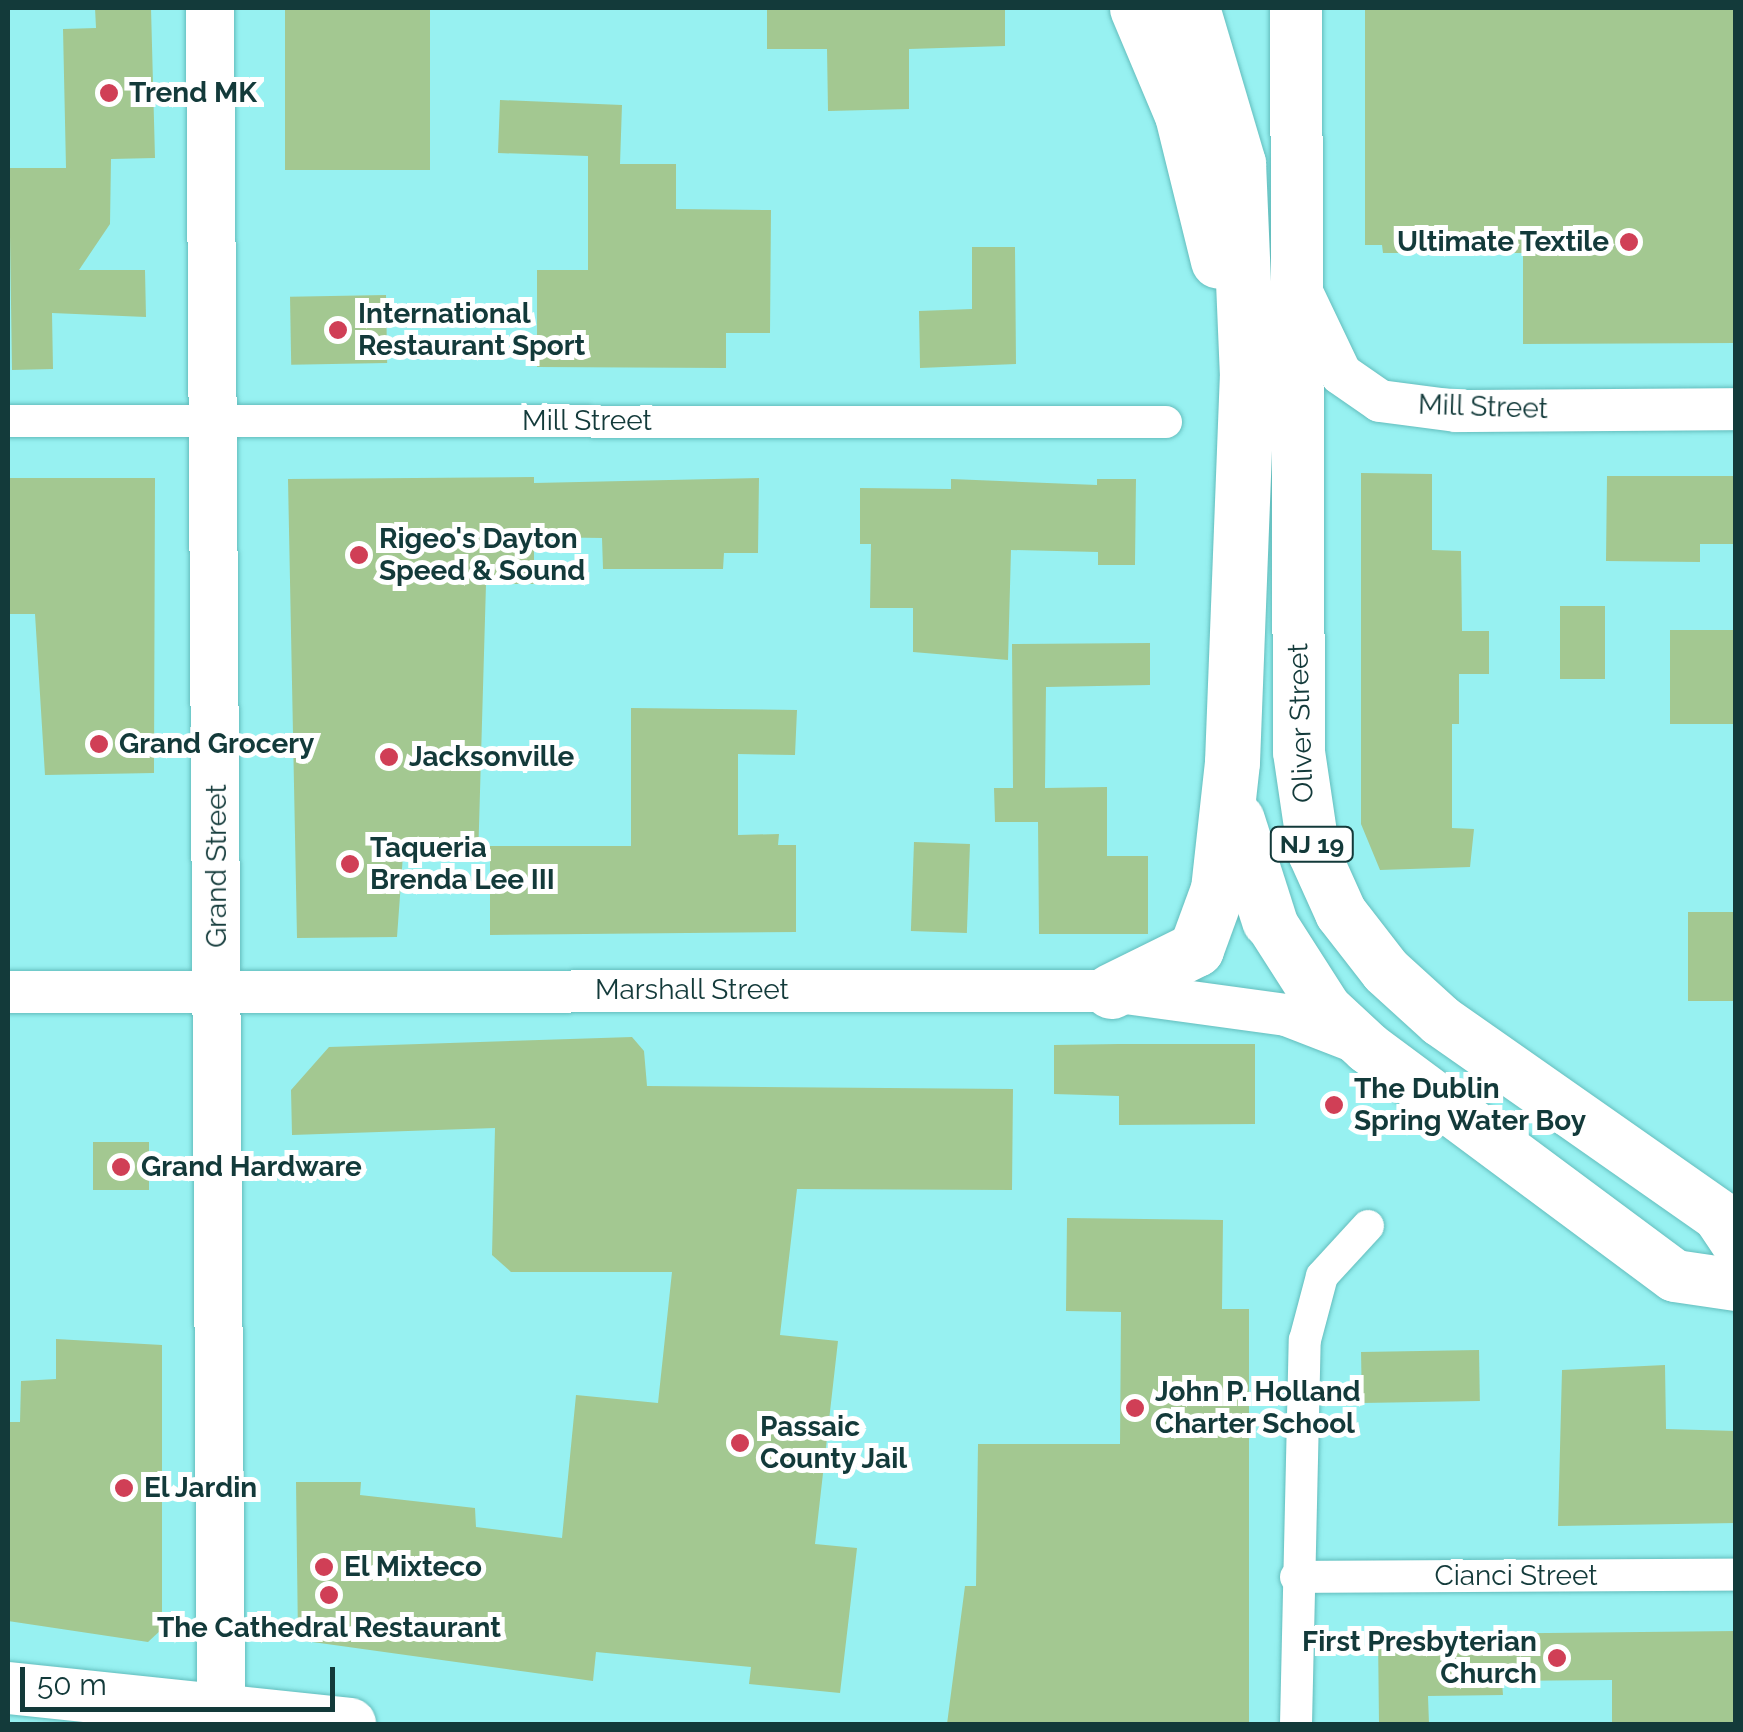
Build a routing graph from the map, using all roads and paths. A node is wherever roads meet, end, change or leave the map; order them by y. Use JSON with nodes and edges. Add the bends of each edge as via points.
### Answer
{"nodes":[{"id":1,"x":210,"y":8,"type":"edge"},
{"id":2,"x":1137,"y":8,"type":"edge"},
{"id":3,"x":1192,"y":8,"type":"edge"},
{"id":4,"x":1296,"y":8,"type":"edge"},
{"id":5,"x":1297,"y":283,"type":"junction"},
{"id":6,"x":1247,"y":377,"type":"junction"},
{"id":7,"x":1736,"y":409,"type":"edge"},
{"id":8,"x":213,"y":420,"type":"junction"},
{"id":9,"x":8,"y":421,"type":"edge"},
{"id":10,"x":1166,"y":422,"type":"dead end"},
{"id":11,"x":1232,"y":762,"type":"junction"},
{"id":12,"x":1269,"y":920,"type":"joint"},
{"id":13,"x":218,"y":990,"type":"junction"},
{"id":14,"x":1111,"y":991,"type":"junction"},
{"id":15,"x":8,"y":992,"type":"edge"},
{"id":16,"x":1368,"y":1048,"type":"junction"},
{"id":17,"x":1368,"y":1226,"type":"dead end"},
{"id":18,"x":1736,"y":1241,"type":"edge"},
{"id":19,"x":1736,"y":1285,"type":"edge"},
{"id":20,"x":1736,"y":1575,"type":"edge"},
{"id":21,"x":1296,"y":1577,"type":"junction"},
{"id":22,"x":8,"y":1688,"type":"edge"},
{"id":23,"x":220,"y":1718,"type":"edge"},
{"id":24,"x":350,"y":1724,"type":"edge"},
{"id":25,"x":1296,"y":1724,"type":"edge"}],
"edges":[{"from":1,"to":8,"type":"main road","name":"Grand Street"},
{"from":2,"to":6,"type":"highway","via":[[1182,116]]},
{"from":3,"to":6,"type":"highway","number":"NJ 19","via":[[1238,163]]},
{"from":4,"to":5,"type":"main road","name":"Oliver Street","number":"NJ 19"},
{"from":5,"to":7,"type":"street","name":"Mill Street","via":[[1341,374],[1380,401],[1456,411]]},
{"from":5,"to":18,"type":"main road","name":"Oliver Street","number":"NJ 19","via":[[1300,770],[1305,820],[1327,884],[1361,944],[1442,1021],[1719,1216]]},
{"from":6,"to":11,"type":"highway","number":"NJ 19"},
{"from":8,"to":9,"type":"street","name":"Mill Street"},
{"from":8,"to":10,"type":"street","name":"Mill Street"},
{"from":8,"to":13,"type":"main road","name":"Grand Street"},
{"from":11,"to":12,"type":"highway","number":"NJ 19","via":[[1237,826]]},
{"from":11,"to":14,"type":"highway","via":[[1218,890],[1196,948]]},
{"from":12,"to":16,"type":"main road","number":"NJ 19","via":[[1326,1008]]},
{"from":13,"to":14,"type":"street","name":"Marshall Street"},
{"from":13,"to":15,"type":"street","name":"Marshall Street"},
{"from":13,"to":23,"type":"main road","name":"Grand Street"},
{"from":14,"to":16,"type":"street","name":"Marshall Street","via":[[1286,1015]]},
{"from":16,"to":19,"type":"main road","number":"NJ 19","via":[[1675,1276]]},
{"from":17,"to":21,"type":"street","via":[[1322,1276],[1310,1306]]},
{"from":20,"to":21,"type":"street","name":"Cianci Street"},
{"from":21,"to":25,"type":"street"},
{"from":22,"to":23,"type":"main road"},
{"from":23,"to":24,"type":"main road"}]}
